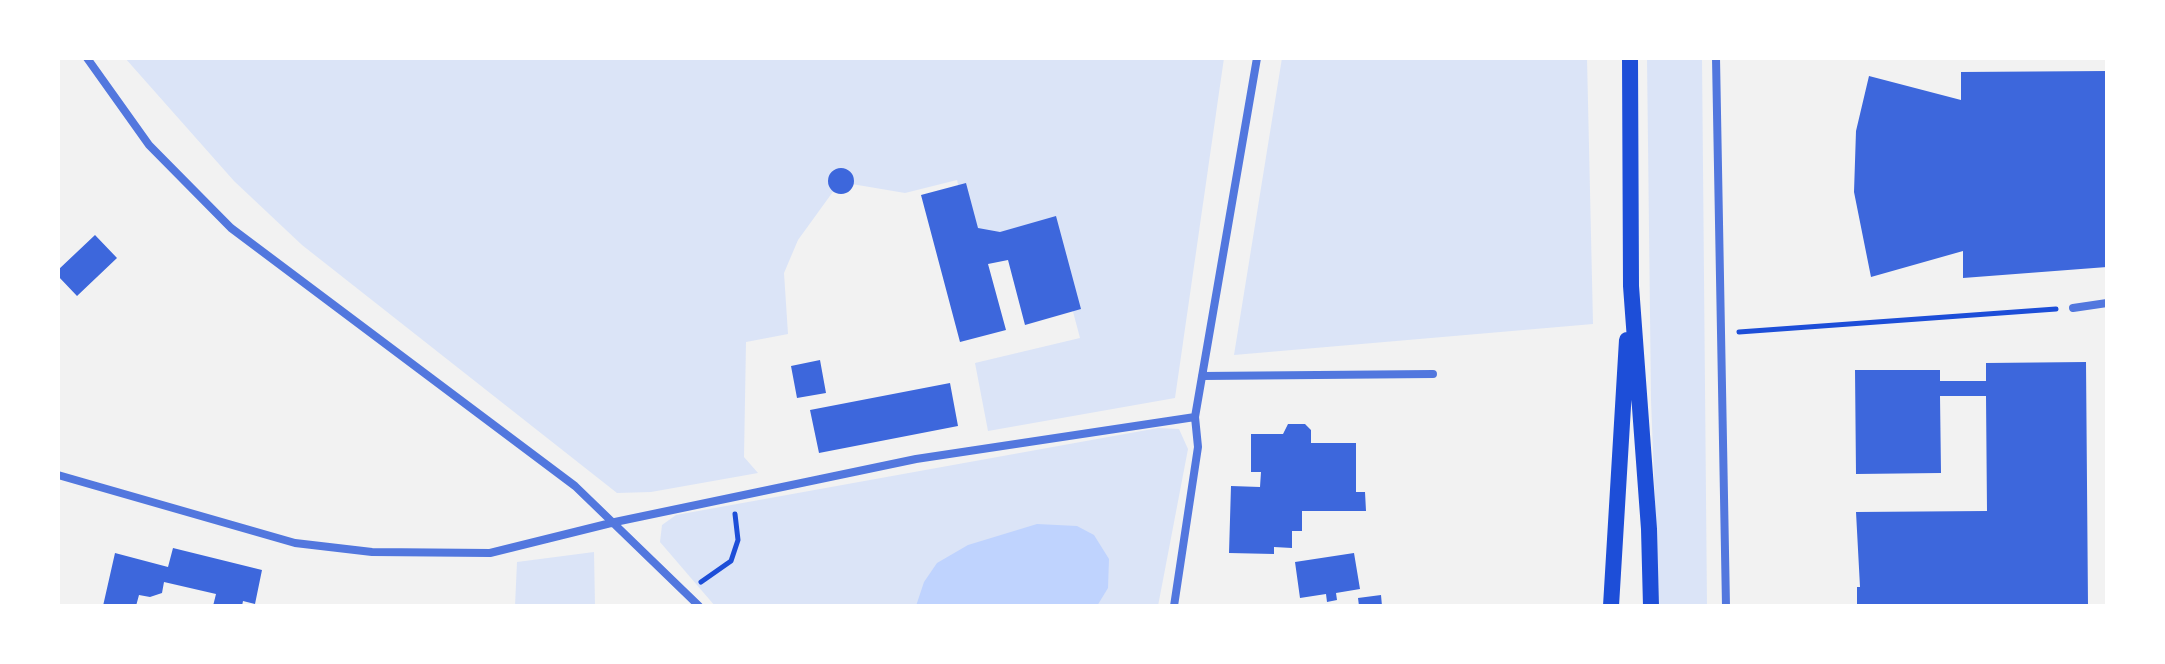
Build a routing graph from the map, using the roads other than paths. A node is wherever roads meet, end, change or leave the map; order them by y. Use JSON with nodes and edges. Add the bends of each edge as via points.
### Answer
{"nodes":[{"id":1,"x":87,"y":58,"type":"edge"},
{"id":2,"x":1257,"y":58,"type":"edge"},
{"id":3,"x":1630,"y":58,"type":"edge"},
{"id":4,"x":1716,"y":58,"type":"edge"},
{"id":5,"x":1631,"y":286,"type":"junction"},
{"id":6,"x":2107,"y":303,"type":"edge"},
{"id":7,"x":2073,"y":308,"type":"road end"},
{"id":8,"x":1433,"y":374,"type":"dead end"},
{"id":9,"x":1202,"y":376,"type":"junction"},
{"id":10,"x":1195,"y":417,"type":"junction"},
{"id":11,"x":58,"y":475,"type":"edge"},
{"id":12,"x":615,"y":522,"type":"junction"},
{"id":13,"x":699,"y":606,"type":"edge"},
{"id":14,"x":1174,"y":606,"type":"edge"},
{"id":15,"x":1611,"y":606,"type":"edge"},
{"id":16,"x":1651,"y":606,"type":"edge"},
{"id":17,"x":1726,"y":606,"type":"edge"}],
"edges":[{"from":1,"to":12,"type":"street","via":[[149,145],[231,228],[560,474]]},
{"from":2,"to":9,"type":"street"},
{"from":3,"to":5,"type":"main road"},
{"from":4,"to":17,"type":"street"},
{"from":5,"to":15,"type":"main road"},
{"from":5,"to":16,"type":"main road"},
{"from":6,"to":7,"type":"street"},
{"from":8,"to":9,"type":"street"},
{"from":9,"to":10,"type":"street"},
{"from":10,"to":12,"type":"street","via":[[916,459]]},
{"from":10,"to":14,"type":"street","via":[[1198,447]]},
{"from":11,"to":12,"type":"street","via":[[295,543],[372,552],[490,553]]},
{"from":12,"to":13,"type":"street"}]}
